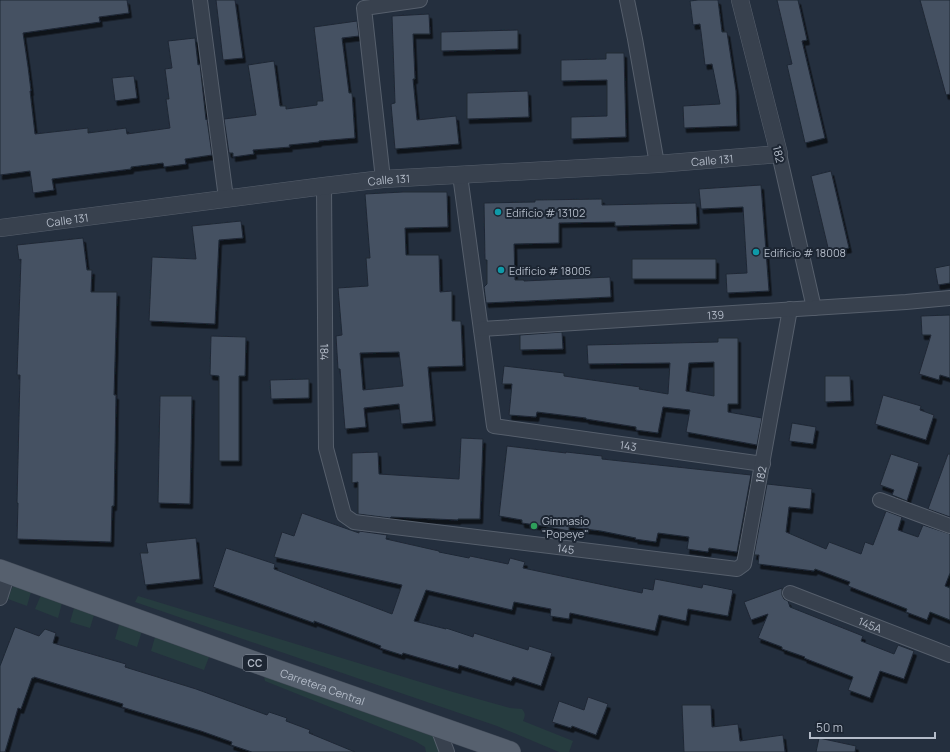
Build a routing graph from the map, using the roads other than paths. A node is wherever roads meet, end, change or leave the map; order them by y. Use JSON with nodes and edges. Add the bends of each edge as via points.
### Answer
{"nodes":[{"id":1,"x":200,"y":0,"type":"edge"},
{"id":2,"x":420,"y":0,"type":"edge"},
{"id":3,"x":627,"y":0,"type":"edge"},
{"id":4,"x":740,"y":0,"type":"edge"},
{"id":5,"x":779,"y":154,"type":"junction"},
{"id":6,"x":657,"y":164,"type":"junction"},
{"id":7,"x":460,"y":175,"type":"junction"},
{"id":8,"x":384,"y":179,"type":"junction"},
{"id":9,"x":324,"y":186,"type":"junction"},
{"id":10,"x":226,"y":198,"type":"junction"},
{"id":11,"x":0,"y":228,"type":"edge"},
{"id":12,"x":950,"y":298,"type":"edge"},
{"id":13,"x":814,"y":308,"type":"junction"},
{"id":14,"x":790,"y":309,"type":"junction"},
{"id":15,"x":481,"y":329,"type":"junction"},
{"id":16,"x":763,"y":464,"type":"junction"},
{"id":17,"x":880,"y":500,"type":"dead end"},
{"id":18,"x":344,"y":515,"type":"joint"},
{"id":19,"x":950,"y":526,"type":"edge"},
{"id":20,"x":741,"y":568,"type":"joint"},
{"id":21,"x":4,"y":572,"type":"edge"},
{"id":22,"x":790,"y":592,"type":"dead end"},
{"id":23,"x":0,"y":598,"type":"edge"},
{"id":24,"x":950,"y":655,"type":"edge"},
{"id":25,"x":438,"y":728,"type":"junction"},
{"id":26,"x":447,"y":752,"type":"edge"},
{"id":27,"x":510,"y":752,"type":"edge"}],
"edges":[{"from":1,"to":10,"type":"street"},
{"from":2,"to":8,"type":"street","via":[[364,8]]},
{"from":3,"to":6,"type":"street"},
{"from":4,"to":5,"type":"street","name":"182"},
{"from":5,"to":6,"type":"street","name":"Calle 131"},
{"from":5,"to":13,"type":"street","name":"182"},
{"from":6,"to":7,"type":"street","name":"Calle 131"},
{"from":7,"to":8,"type":"street","name":"Calle 131"},
{"from":7,"to":15,"type":"street"},
{"from":8,"to":9,"type":"street","name":"Calle 131"},
{"from":9,"to":10,"type":"street","name":"Calle 131"},
{"from":9,"to":18,"type":"street","name":"184","via":[[326,448]]},
{"from":10,"to":11,"type":"street","name":"Calle 131"},
{"from":12,"to":13,"type":"street","name":"139"},
{"from":13,"to":14,"type":"street","name":"139"},
{"from":14,"to":15,"type":"street","name":"139"},
{"from":14,"to":16,"type":"street","name":"182"},
{"from":15,"to":16,"type":"street","name":"143","via":[[494,426]]},
{"from":16,"to":20,"type":"street","name":"182","via":[[744,564]]},
{"from":17,"to":19,"type":"street"},
{"from":18,"to":20,"type":"street","name":"145","via":[[354,522],[737,570]]},
{"from":21,"to":23,"type":"street"},
{"from":21,"to":25,"type":"main road","name":"Carretera Central","number":"CC"},
{"from":22,"to":24,"type":"street","name":"145A"},
{"from":25,"to":26,"type":"street"},
{"from":25,"to":27,"type":"main road","name":"Carretera Central","number":"CC"}]}
